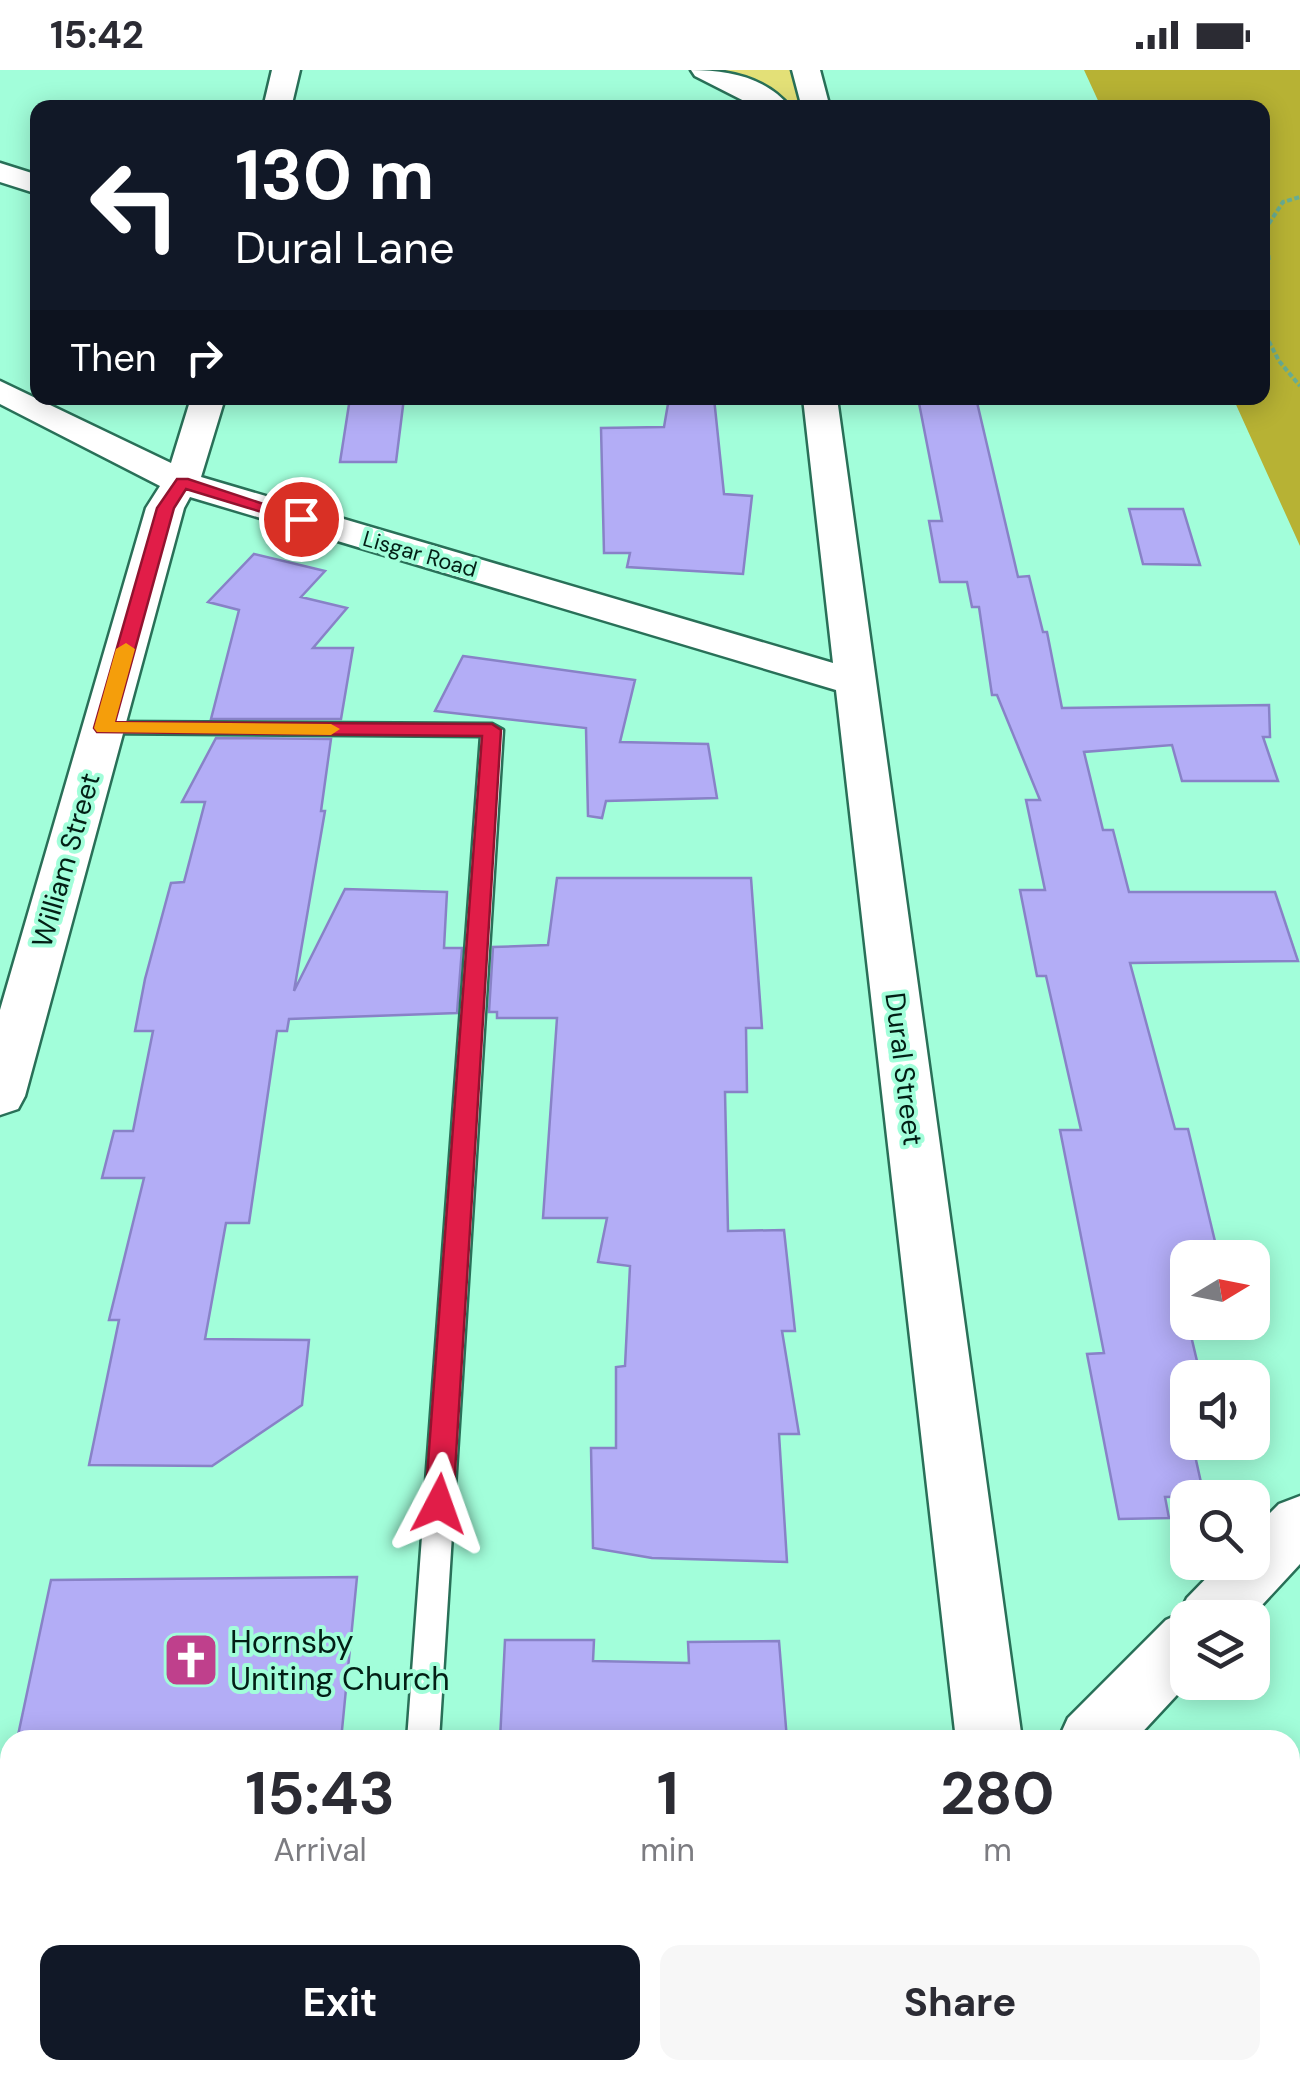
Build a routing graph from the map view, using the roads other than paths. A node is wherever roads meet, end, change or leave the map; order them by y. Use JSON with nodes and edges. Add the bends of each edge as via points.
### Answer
{"nodes":[{"id":1,"x":286,"y":70,"type":"edge"},
{"id":2,"x":705,"y":70,"type":"edge"},
{"id":3,"x":806,"y":70,"type":"edge"},
{"id":4,"x":279,"y":100,"type":"edge"},
{"id":5,"x":766,"y":100,"type":"edge"},
{"id":6,"x":814,"y":100,"type":"edge"},
{"id":7,"x":0,"y":172,"type":"edge"},
{"id":8,"x":30,"y":182,"type":"edge"},
{"id":9,"x":0,"y":390,"type":"edge"},
{"id":10,"x":206,"y":405,"type":"edge"},
{"id":11,"x":821,"y":405,"type":"edge"},
{"id":12,"x":182,"y":483,"type":"junction"},
{"id":13,"x":854,"y":682,"type":"junction"},
{"id":14,"x":104,"y":728,"type":"junction"},
{"id":15,"x":0,"y":1096,"type":"edge"},
{"id":16,"x":1300,"y":1524,"type":"edge"},
{"id":17,"x":1226,"y":1600,"type":"edge"},
{"id":18,"x":1170,"y":1658,"type":"edge"},
{"id":19,"x":424,"y":1730,"type":"edge"},
{"id":20,"x":988,"y":1730,"type":"edge"},
{"id":21,"x":1100,"y":1730,"type":"edge"}],
"edges":[{"from":1,"to":4,"type":"street"},
{"from":2,"to":5,"type":"street"},
{"from":3,"to":6,"type":"street"},
{"from":7,"to":8,"type":"street"},
{"from":9,"to":12,"type":"street","name":"Lisgar Road"},
{"from":10,"to":12,"type":"street","name":"William Street"},
{"from":11,"to":13,"type":"street","name":"Dural Street"},
{"from":12,"to":13,"type":"street","name":"Lisgar Road"},
{"from":12,"to":14,"type":"street","name":"William Street","via":[[165,508]]},
{"from":13,"to":20,"type":"street","name":"Dural Street"},
{"from":14,"to":15,"type":"street","name":"William Street"},
{"from":14,"to":19,"type":"lane","via":[[492,730]]},
{"from":16,"to":17,"type":"street"},
{"from":18,"to":21,"type":"street"}]}
